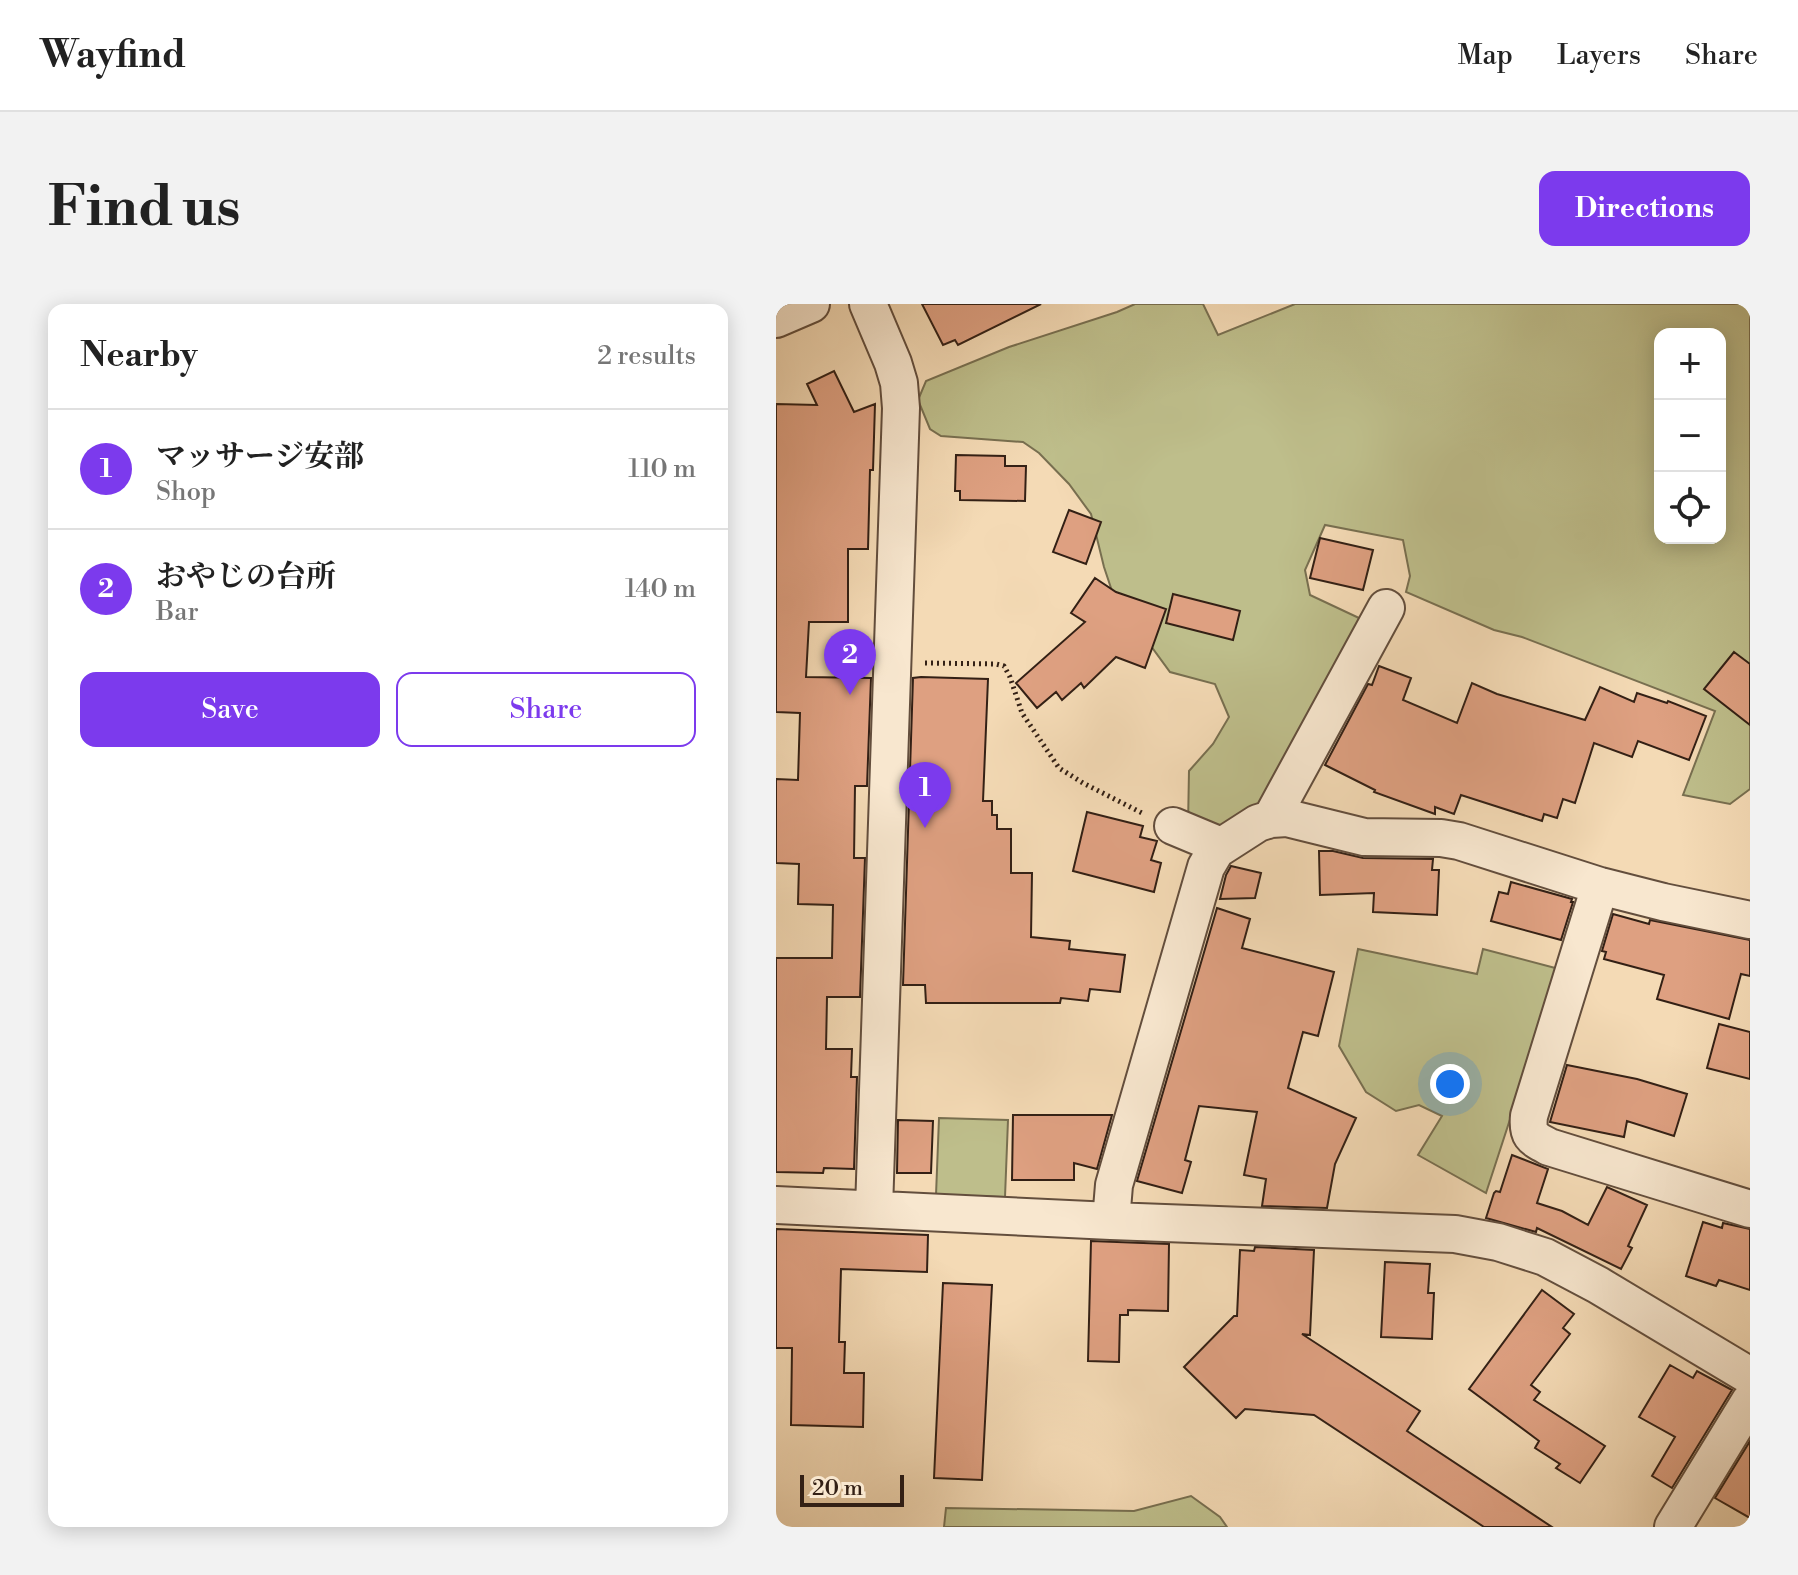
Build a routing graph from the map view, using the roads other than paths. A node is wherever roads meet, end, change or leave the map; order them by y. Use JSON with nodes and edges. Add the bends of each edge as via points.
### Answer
{"nodes":[{"id":1,"x":811,"y":304,"type":"edge"},
{"id":2,"x":868,"y":304,"type":"edge"},
{"id":3,"x":776,"y":319,"type":"edge"},
{"id":4,"x":1386,"y":608,"type":"dead end"},
{"id":5,"x":1271,"y":819,"type":"junction"},
{"id":6,"x":1173,"y":826,"type":"road end"},
{"id":7,"x":1221,"y":846,"type":"junction"},
{"id":8,"x":1600,"y":886,"type":"junction"},
{"id":9,"x":1750,"y":920,"type":"edge"},
{"id":10,"x":776,"y":1205,"type":"edge"},
{"id":11,"x":874,"y":1209,"type":"junction"},
{"id":12,"x":1750,"y":1209,"type":"edge"},
{"id":13,"x":1111,"y":1221,"type":"junction"},
{"id":14,"x":1750,"y":1376,"type":"edge"},
{"id":15,"x":1750,"y":1401,"type":"edge"},
{"id":16,"x":1673,"y":1527,"type":"edge"}],
"edges":[{"from":1,"to":3,"type":"street"},
{"from":2,"to":11,"type":"street","via":[[893,363],[901,408]]},
{"from":4,"to":5,"type":"street"},
{"from":5,"to":7,"type":"street"},
{"from":5,"to":8,"type":"street","via":[[1287,818],[1364,837],[1459,841]]},
{"from":6,"to":7,"type":"street"},
{"from":7,"to":13,"type":"street","via":[[1206,867],[1114,1185]]},
{"from":8,"to":9,"type":"street"},
{"from":8,"to":12,"type":"street","via":[[1529,1116],[1533,1139]]},
{"from":10,"to":11,"type":"street"},
{"from":11,"to":13,"type":"street"},
{"from":13,"to":14,"type":"street","via":[[1455,1234],[1498,1242],[1545,1257],[1598,1285]]},
{"from":15,"to":16,"type":"street"}]}
